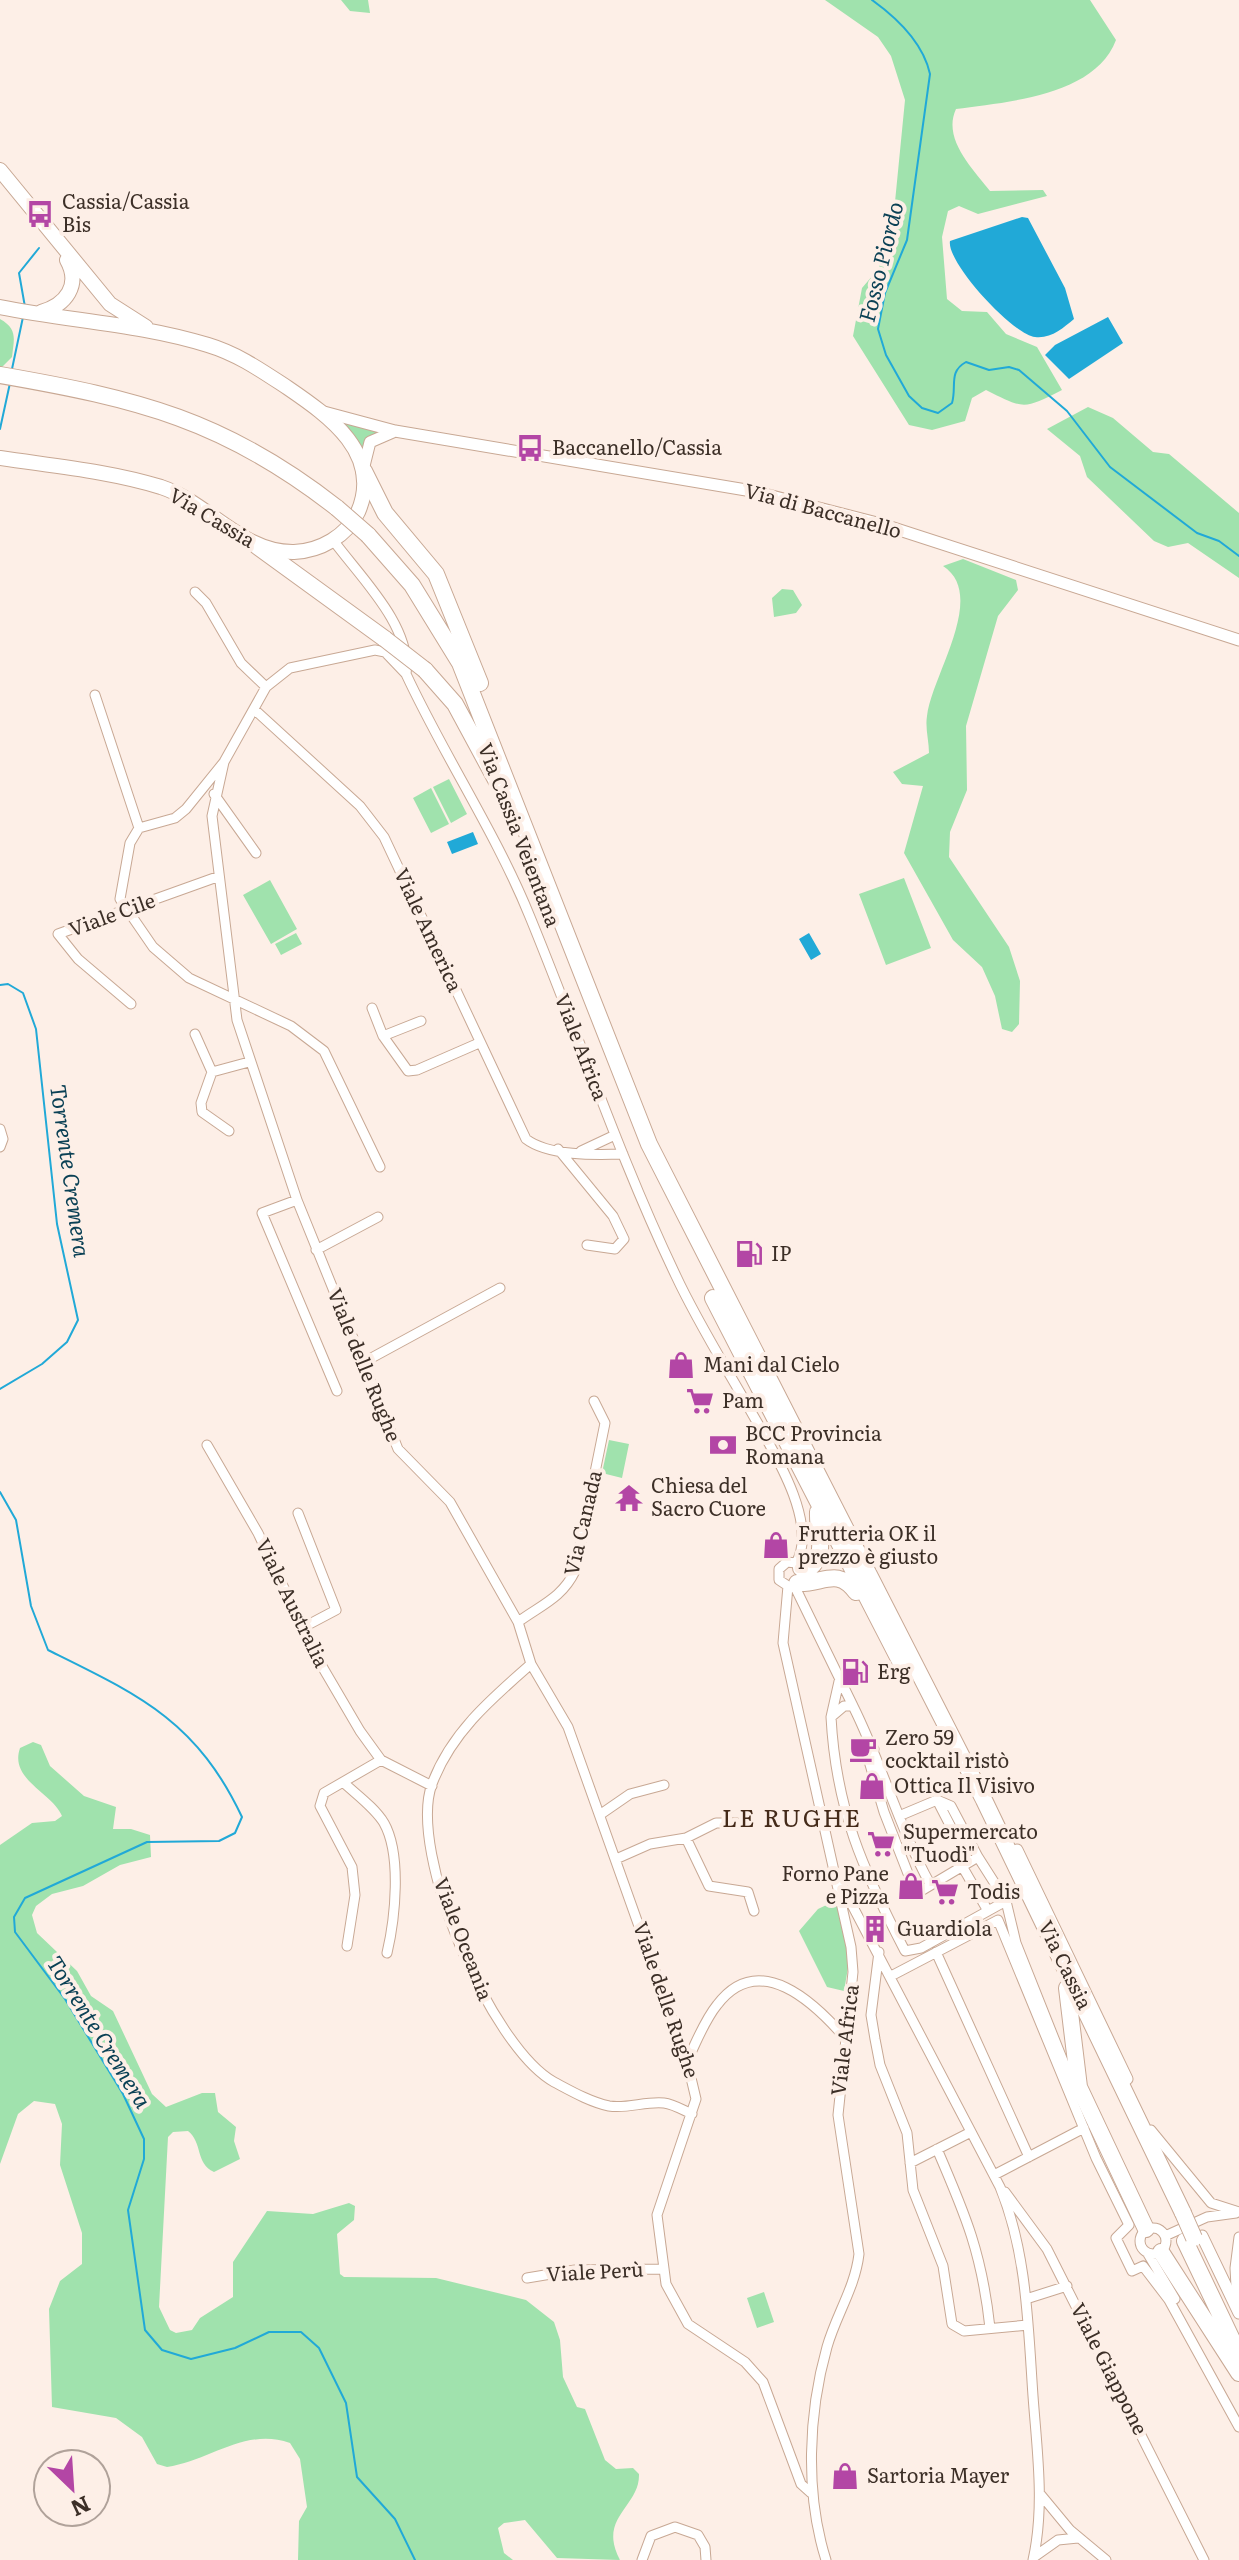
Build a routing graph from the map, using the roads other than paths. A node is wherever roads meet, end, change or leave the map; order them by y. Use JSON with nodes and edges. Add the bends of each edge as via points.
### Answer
{"nodes":[{"id":1,"x":0,"y":170,"type":"edge"},
{"id":2,"x":60,"y":245,"type":"junction"},
{"id":3,"x":0,"y":307,"type":"edge"},
{"id":4,"x":28,"y":312,"type":"junction"},
{"id":5,"x":165,"y":335,"type":"junction"},
{"id":6,"x":8,"y":381,"type":"edge"},
{"id":7,"x":320,"y":410,"type":"junction"},
{"id":8,"x":395,"y":431,"type":"junction"},
{"id":9,"x":0,"y":458,"type":"edge"},
{"id":10,"x":364,"y":471,"type":"junction"},
{"id":11,"x":333,"y":540,"type":"junction"},
{"id":12,"x":257,"y":546,"type":"junction"},
{"id":13,"x":195,"y":592,"type":"dead end"},
{"id":14,"x":1239,"y":640,"type":"edge"},
{"id":15,"x":406,"y":674,"type":"junction"},
{"id":16,"x":266,"y":687,"type":"junction"},
{"id":17,"x":95,"y":695,"type":"dead end"},
{"id":18,"x":255,"y":710,"type":"junction"},
{"id":19,"x":224,"y":762,"type":"junction"},
{"id":20,"x":507,"y":789,"type":"junction"},
{"id":21,"x":214,"y":794,"type":"junction"},
{"id":22,"x":518,"y":820,"type":"junction"},
{"id":23,"x":139,"y":828,"type":"junction"},
{"id":24,"x":256,"y":853,"type":"dead end"},
{"id":25,"x":217,"y":877,"type":"junction"},
{"id":26,"x":127,"y":910,"type":"junction"},
{"id":27,"x":236,"y":999,"type":"junction"},
{"id":28,"x":131,"y":1004,"type":"dead end"},
{"id":29,"x":372,"y":1008,"type":"dead end"},
{"id":30,"x":421,"y":1021,"type":"dead end"},
{"id":31,"x":195,"y":1034,"type":"dead end"},
{"id":32,"x":383,"y":1036,"type":"junction"},
{"id":33,"x":479,"y":1043,"type":"junction"},
{"id":34,"x":249,"y":1062,"type":"junction"},
{"id":35,"x":212,"y":1072,"type":"junction"},
{"id":36,"x":0,"y":1129,"type":"edge"},
{"id":37,"x":229,"y":1131,"type":"dead end"},
{"id":38,"x":615,"y":1135,"type":"junction"},
{"id":39,"x":0,"y":1147,"type":"edge"},
{"id":40,"x":558,"y":1149,"type":"junction"},
{"id":41,"x":578,"y":1152,"type":"junction"},
{"id":42,"x":623,"y":1154,"type":"junction"},
{"id":43,"x":380,"y":1167,"type":"dead end"},
{"id":44,"x":297,"y":1200,"type":"junction"},
{"id":45,"x":378,"y":1217,"type":"dead end"},
{"id":46,"x":587,"y":1245,"type":"dead end"},
{"id":47,"x":316,"y":1250,"type":"junction"},
{"id":48,"x":500,"y":1288,"type":"dead end"},
{"id":49,"x":364,"y":1362,"type":"junction"},
{"id":50,"x":337,"y":1391,"type":"dead end"},
{"id":51,"x":594,"y":1401,"type":"dead end"},
{"id":52,"x":207,"y":1445,"type":"dead end"},
{"id":53,"x":816,"y":1474,"type":"joint"},
{"id":54,"x":819,"y":1507,"type":"junction"},
{"id":55,"x":298,"y":1513,"type":"dead end"},
{"id":56,"x":864,"y":1567,"type":"junction"},
{"id":57,"x":795,"y":1577,"type":"junction"},
{"id":58,"x":874,"y":1613,"type":"junction"},
{"id":59,"x":518,"y":1622,"type":"junction"},
{"id":60,"x":302,"y":1628,"type":"junction"},
{"id":61,"x":531,"y":1664,"type":"junction"},
{"id":62,"x":840,"y":1677,"type":"junction"},
{"id":63,"x":930,"y":1680,"type":"joint"},
{"id":64,"x":853,"y":1706,"type":"junction"},
{"id":65,"x":831,"y":1717,"type":"junction"},
{"id":66,"x":874,"y":1749,"type":"junction"},
{"id":67,"x":381,"y":1760,"type":"junction"},
{"id":68,"x":344,"y":1783,"type":"junction"},
{"id":69,"x":664,"y":1785,"type":"dead end"},
{"id":70,"x":432,"y":1786,"type":"junction"},
{"id":71,"x":601,"y":1814,"type":"junction"},
{"id":72,"x":899,"y":1816,"type":"junction"},
{"id":73,"x":737,"y":1823,"type":"dead end"},
{"id":74,"x":686,"y":1838,"type":"junction"},
{"id":75,"x":616,"y":1859,"type":"junction"},
{"id":76,"x":970,"y":1862,"type":"junction"},
{"id":77,"x":838,"y":1880,"type":"junction"},
{"id":78,"x":930,"y":1884,"type":"junction"},
{"id":79,"x":1006,"y":1901,"type":"junction"},
{"id":80,"x":754,"y":1911,"type":"dead end"},
{"id":81,"x":988,"y":1911,"type":"junction"},
{"id":82,"x":347,"y":1946,"type":"dead end"},
{"id":83,"x":879,"y":1952,"type":"junction"},
{"id":84,"x":936,"y":1952,"type":"junction"},
{"id":85,"x":387,"y":1953,"type":"dead end"},
{"id":86,"x":891,"y":1976,"type":"junction"},
{"id":87,"x":1067,"y":1988,"type":"junction"},
{"id":88,"x":846,"y":2039,"type":"junction"},
{"id":89,"x":687,"y":2061,"type":"junction"},
{"id":90,"x":692,"y":2114,"type":"junction"},
{"id":91,"x":1084,"y":2128,"type":"junction"},
{"id":92,"x":1151,"y":2130,"type":"junction"},
{"id":93,"x":971,"y":2132,"type":"junction"},
{"id":94,"x":937,"y":2149,"type":"junction"},
{"id":95,"x":1029,"y":2157,"type":"junction"},
{"id":96,"x":910,"y":2163,"type":"junction"},
{"id":97,"x":994,"y":2175,"type":"junction"},
{"id":98,"x":1000,"y":2187,"type":"junction"},
{"id":99,"x":1211,"y":2203,"type":"junction"},
{"id":100,"x":1239,"y":2212,"type":"edge"},
{"id":101,"x":1182,"y":2213,"type":"junction"},
{"id":102,"x":1207,"y":2217,"type":"junction"},
{"id":103,"x":1144,"y":2231,"type":"junction"},
{"id":104,"x":1239,"y":2237,"type":"edge"},
{"id":105,"x":1194,"y":2238,"type":"junction"},
{"id":106,"x":1158,"y":2247,"type":"junction"},
{"id":107,"x":663,"y":2269,"type":"junction"},
{"id":108,"x":527,"y":2278,"type":"dead end"},
{"id":109,"x":1067,"y":2286,"type":"junction"},
{"id":110,"x":1026,"y":2299,"type":"junction"},
{"id":111,"x":1238,"y":2311,"type":"edge"},
{"id":112,"x":1028,"y":2325,"type":"junction"},
{"id":113,"x":990,"y":2328,"type":"junction"},
{"id":114,"x":1239,"y":2333,"type":"edge"},
{"id":115,"x":1239,"y":2354,"type":"edge"},
{"id":116,"x":1239,"y":2373,"type":"edge"},
{"id":117,"x":1239,"y":2415,"type":"edge"},
{"id":118,"x":1239,"y":2427,"type":"edge"},
{"id":119,"x":811,"y":2493,"type":"junction"},
{"id":120,"x":1041,"y":2495,"type":"junction"},
{"id":121,"x":1078,"y":2538,"type":"junction"},
{"id":122,"x":1033,"y":2558,"type":"edge"},
{"id":123,"x":642,"y":2560,"type":"edge"},
{"id":124,"x":706,"y":2560,"type":"edge"},
{"id":125,"x":826,"y":2560,"type":"edge"},
{"id":126,"x":1106,"y":2560,"type":"edge"},
{"id":127,"x":1204,"y":2560,"type":"edge"}],
"edges":[{"from":1,"to":2,"type":"main road"},
{"from":2,"to":4,"type":"main road","via":[[73,274],[69,293],[57,307]]},
{"from":2,"to":5,"type":"main road","via":[[122,314]]},
{"from":3,"to":4,"type":"main road"},
{"from":4,"to":5,"type":"main road"},
{"from":5,"to":7,"type":"main road","via":[[239,356]]},
{"from":6,"to":20,"type":"highway","name":"Via Cassia Veientana","via":[[147,414],[194,432],[271,471],[335,512],[365,538],[451,667]]},
{"from":7,"to":8,"type":"street","name":"Via di Baccanello"},
{"from":7,"to":10,"type":"main road","via":[[350,441]]},
{"from":8,"to":10,"type":"street","via":[[370,442]]},
{"from":8,"to":14,"type":"street","name":"Via di Baccanello","via":[[752,491],[881,524]]},
{"from":9,"to":12,"type":"main road","name":"Via Cassia","via":[[160,487],[194,502]]},
{"from":10,"to":11,"type":"main road","via":[[356,515]]},
{"from":10,"to":20,"type":"highway","via":[[385,513],[424,557],[446,595],[505,755]]},
{"from":11,"to":12,"type":"main road","name":"Via Cassia","via":[[299,552]]},
{"from":11,"to":15,"type":"street","name":"Viale Africa","via":[[395,624]]},
{"from":12,"to":20,"type":"highway","bridge":true,"via":[[425,670],[455,704]]},
{"from":13,"to":16,"type":"street","via":[[241,663]]},
{"from":15,"to":16,"type":"street","via":[[385,652],[375,650],[290,668]]},
{"from":15,"to":38,"type":"street","name":"Viale Africa","via":[[529,913]]},
{"from":16,"to":18,"type":"street"},
{"from":17,"to":23,"type":"street"},
{"from":18,"to":19,"type":"street"},
{"from":18,"to":33,"type":"street","name":"Viale America","via":[[375,824],[409,885]]},
{"from":19,"to":21,"type":"street","name":"Viale delle Rughe"},
{"from":19,"to":23,"type":"street","via":[[175,818]]},
{"from":20,"to":22,"type":"highway","name":"Via Cassia Veientana"},
{"from":21,"to":24,"type":"street"},
{"from":21,"to":25,"type":"street","name":"Viale delle Rughe"},
{"from":22,"to":53,"type":"highway","name":"Via Cassia Veientana","via":[[649,1144]]},
{"from":22,"to":54,"type":"highway","name":"Via Cassia Veientana","via":[[640,1147]]},
{"from":23,"to":26,"type":"street","via":[[122,880],[120,899]]},
{"from":25,"to":26,"type":"street","name":"Viale Cile"},
{"from":25,"to":27,"type":"street","name":"Viale delle Rughe"},
{"from":26,"to":27,"type":"street","via":[[153,947],[189,978]]},
{"from":26,"to":28,"type":"street","name":"Viale Cile","via":[[58,934],[78,959]]},
{"from":27,"to":34,"type":"street","name":"Viale delle Rughe"},
{"from":27,"to":43,"type":"street","via":[[309,1037],[324,1051]]},
{"from":29,"to":32,"type":"street"},
{"from":30,"to":32,"type":"street"},
{"from":31,"to":35,"type":"street"},
{"from":32,"to":33,"type":"street","via":[[411,1071]]},
{"from":33,"to":40,"type":"street","name":"Viale America","via":[[526,1139]]},
{"from":34,"to":35,"type":"street"},
{"from":34,"to":44,"type":"street","name":"Viale delle Rughe"},
{"from":35,"to":37,"type":"street","via":[[202,1112]]},
{"from":36,"to":39,"type":"street"},
{"from":38,"to":41,"type":"street"},
{"from":38,"to":42,"type":"street","name":"Viale Africa"},
{"from":40,"to":41,"type":"street","name":"Viale America"},
{"from":40,"to":46,"type":"street","via":[[613,1216],[624,1239],[615,1249]]},
{"from":41,"to":42,"type":"street","name":"Viale America"},
{"from":42,"to":57,"type":"street","name":"Viale Africa","via":[[679,1282],[798,1507],[804,1538]]},
{"from":44,"to":47,"type":"street","name":"Viale delle Rughe"},
{"from":44,"to":50,"type":"street","name":"Viale delle Rughe","via":[[262,1213]]},
{"from":45,"to":47,"type":"street"},
{"from":47,"to":49,"type":"street","name":"Viale delle Rughe"},
{"from":48,"to":49,"type":"street"},
{"from":49,"to":59,"type":"street","name":"Viale delle Rughe","via":[[398,1449],[450,1502]]},
{"from":51,"to":59,"type":"street","name":"Via Canada","via":[[605,1423],[575,1571],[557,1598]]},
{"from":52,"to":60,"type":"street","name":"Viale Australia","via":[[258,1533]]},
{"from":53,"to":56,"type":"highway","name":"Via Cassia"},
{"from":54,"to":57,"type":"highway","via":[[822,1548],[816,1563]]},
{"from":54,"to":58,"type":"highway","name":"Via Cassia"},
{"from":55,"to":60,"type":"street","via":[[336,1610]]},
{"from":56,"to":63,"type":"highway","via":[[879,1582]]},
{"from":56,"to":101,"type":"highway","name":"Via Cassia","via":[[984,1800]]},
{"from":57,"to":58,"type":"highway","via":[[844,1579]]},
{"from":57,"to":62,"type":"street"},
{"from":57,"to":77,"type":"street","name":"Viale Africa","via":[[783,1643]]},
{"from":58,"to":87,"type":"highway","name":"Via Cassia"},
{"from":59,"to":61,"type":"street","name":"Viale delle Rughe"},
{"from":60,"to":67,"type":"street","name":"Viale Australia"},
{"from":61,"to":70,"type":"street","name":"Viale Oceania","via":[[473,1716]]},
{"from":61,"to":71,"type":"street","name":"Viale delle Rughe","via":[[568,1727]]},
{"from":62,"to":64,"type":"street"},
{"from":62,"to":65,"type":"street"},
{"from":63,"to":92,"type":"street"},
{"from":64,"to":65,"type":"street","via":[[844,1706]]},
{"from":64,"to":66,"type":"street"},
{"from":65,"to":81,"type":"street","via":[[845,1812],[863,1871],[905,1951],[913,1953]]},
{"from":66,"to":72,"type":"street"},
{"from":66,"to":78,"type":"street","via":[[866,1751],[916,1894]]},
{"from":67,"to":68,"type":"street"},
{"from":67,"to":70,"type":"street","name":"Viale Australia"},
{"from":68,"to":82,"type":"street","via":[[324,1793],[320,1806],[352,1867],[355,1895]]},
{"from":68,"to":85,"type":"street","via":[[380,1817],[389,1837],[396,1913]]},
{"from":69,"to":71,"type":"street","via":[[630,1794]]},
{"from":70,"to":90,"type":"street","name":"Viale Oceania","via":[[430,1822],[439,1885],[500,2028],[550,2080],[590,2099],[612,2106],[664,2103]]},
{"from":71,"to":75,"type":"street","name":"Viale delle Rughe"},
{"from":72,"to":76,"type":"street","via":[[937,1800],[951,1806]]},
{"from":72,"to":78,"type":"street"},
{"from":73,"to":74,"type":"street","via":[[716,1823]]},
{"from":74,"to":75,"type":"street","via":[[650,1844]]},
{"from":74,"to":80,"type":"street","via":[[709,1886],[748,1892]]},
{"from":75,"to":89,"type":"street","name":"Viale delle Rughe"},
{"from":76,"to":78,"type":"street"},
{"from":76,"to":79,"type":"street"},
{"from":76,"to":81,"type":"street"},
{"from":77,"to":83,"type":"street","name":"Viale Giappone"},
{"from":77,"to":88,"type":"street","name":"Viale Africa","via":[[853,1972]]},
{"from":79,"to":81,"type":"street"},
{"from":79,"to":103,"type":"street","via":[[1016,1943],[1055,2043]]},
{"from":83,"to":86,"type":"street","name":"Viale Giappone"},
{"from":83,"to":96,"type":"street","via":[[871,2015],[880,2065],[907,2133]]},
{"from":84,"to":86,"type":"street"},
{"from":84,"to":91,"type":"street","via":[[998,1920]]},
{"from":84,"to":95,"type":"street"},
{"from":86,"to":93,"type":"street","name":"Viale Giappone"},
{"from":87,"to":101,"type":"highway","name":"Via Cassia"},
{"from":87,"to":103,"type":"highway","via":[[1079,2087]]},
{"from":88,"to":89,"type":"street","via":[[820,2009],[790,1987],[747,1984],[716,2006]]},
{"from":88,"to":119,"type":"street","name":"Viale Africa","via":[[838,2115],[859,2254],[821,2371]]},
{"from":89,"to":90,"type":"street","name":"Viale delle Rughe","via":[[696,2086]]},
{"from":90,"to":107,"type":"street","name":"Viale delle Rughe","via":[[657,2215]]},
{"from":91,"to":95,"type":"street"},
{"from":91,"to":118,"type":"street","via":[[1129,2225],[1116,2238],[1132,2271],[1143,2266],[1169,2300]]},
{"from":92,"to":99,"type":"street"},
{"from":92,"to":101,"type":"street"},
{"from":93,"to":94,"type":"street"},
{"from":93,"to":97,"type":"street","name":"Viale Giappone"},
{"from":94,"to":96,"type":"street"},
{"from":94,"to":113,"type":"street","via":[[974,2234]]},
{"from":95,"to":97,"type":"street"},
{"from":96,"to":113,"type":"street","via":[[916,2200],[943,2266],[953,2326],[964,2331]]},
{"from":97,"to":98,"type":"street","name":"Viale Giappone"},
{"from":98,"to":109,"type":"street","name":"Viale Giappone","via":[[1036,2229]]},
{"from":98,"to":110,"type":"street","name":"Viale Giappone","via":[[1019,2239]]},
{"from":99,"to":100,"type":"street"},
{"from":99,"to":102,"type":"street"},
{"from":100,"to":102,"type":"street"},
{"from":101,"to":105,"type":"highway","name":"Via Cassia","bridge":true},
{"from":102,"to":106,"type":"street"},
{"from":103,"to":106,"type":"street","via":[[1140,2244]]},
{"from":103,"to":106,"type":"street","via":[[1159,2229]]},
{"from":104,"to":111,"type":"street"},
{"from":105,"to":111,"type":"street"},
{"from":105,"to":114,"type":"highway","name":"Via Cassia"},
{"from":105,"to":115,"type":"highway","name":"Via Cassia"},
{"from":106,"to":116,"type":"highway"},
{"from":106,"to":117,"type":"street"},
{"from":107,"to":108,"type":"street","name":"Viale Perù","via":[[575,2270]]},
{"from":107,"to":119,"type":"street","name":"Viale delle Rughe","via":[[672,2299],[688,2324],[745,2362],[763,2382],[801,2484]]},
{"from":109,"to":110,"type":"street"},
{"from":109,"to":127,"type":"street","name":"Viale Giappone"},
{"from":110,"to":112,"type":"street","name":"Viale Giappone"},
{"from":112,"to":113,"type":"street"},
{"from":112,"to":120,"type":"street","name":"Viale Giappone"},
{"from":119,"to":125,"type":"street","name":"Viale delle Rughe"},
{"from":120,"to":121,"type":"street"},
{"from":120,"to":122,"type":"street","name":"Viale Giappone"},
{"from":121,"to":122,"type":"street","via":[[1058,2540]]},
{"from":121,"to":126,"type":"street"},
{"from":123,"to":124,"type":"street","via":[[651,2536],[678,2527],[698,2535]]}]}
